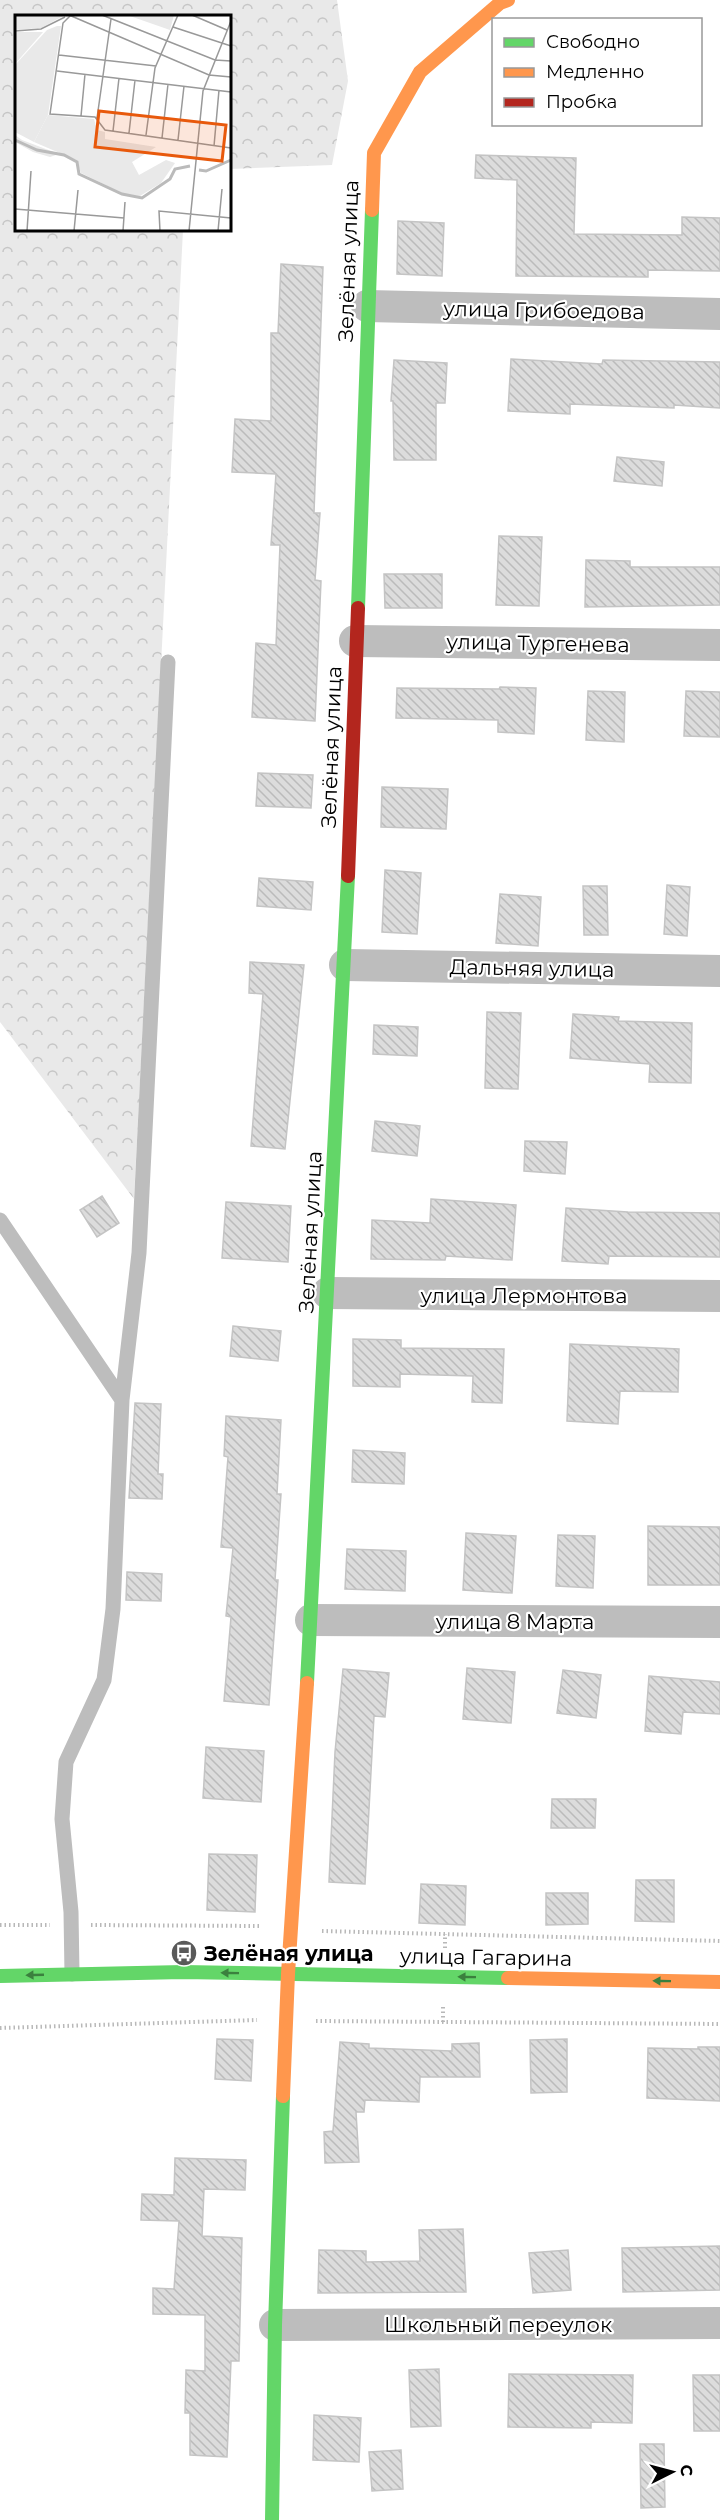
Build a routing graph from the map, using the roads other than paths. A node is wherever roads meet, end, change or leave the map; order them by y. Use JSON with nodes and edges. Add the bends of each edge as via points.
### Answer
{"nodes":[{"id":1,"x":508,"y":0,"type":"edge"},
{"id":2,"x":367,"y":306,"type":"junction"},
{"id":3,"x":720,"y":314,"type":"edge"},
{"id":4,"x":356,"y":641,"type":"junction"},
{"id":5,"x":720,"y":645,"type":"edge"},
{"id":6,"x":168,"y":662,"type":"dead end"},
{"id":7,"x":345,"y":965,"type":"junction"},
{"id":8,"x":720,"y":971,"type":"edge"},
{"id":9,"x":0,"y":1220,"type":"edge"},
{"id":10,"x":328,"y":1293,"type":"junction"},
{"id":11,"x":720,"y":1296,"type":"edge"},
{"id":12,"x":122,"y":1400,"type":"junction"},
{"id":13,"x":311,"y":1620,"type":"junction"},
{"id":14,"x":720,"y":1622,"type":"edge"},
{"id":15,"x":72,"y":1974,"type":"junction"},
{"id":16,"x":288,"y":1974,"type":"junction"},
{"id":17,"x":0,"y":1976,"type":"edge"},
{"id":18,"x":720,"y":1982,"type":"edge"},
{"id":19,"x":720,"y":2323,"type":"edge"},
{"id":20,"x":275,"y":2325,"type":"junction"},
{"id":21,"x":272,"y":2520,"type":"edge"}],
"edges":[{"from":1,"to":2,"type":"street","name":"Зелёная улица","via":[[420,72],[374,153]]},
{"from":2,"to":3,"type":"street","name":"улица Грибоедова"},
{"from":2,"to":4,"type":"street","name":"Зелёная улица"},
{"from":4,"to":5,"type":"street","name":"улица Тургенева"},
{"from":4,"to":7,"type":"street","name":"Зелёная улица"},
{"from":6,"to":12,"type":"lane","via":[[139,1253]]},
{"from":7,"to":8,"type":"street","name":"Дальняя улица"},
{"from":7,"to":10,"type":"street","name":"Зелёная улица"},
{"from":9,"to":12,"type":"lane"},
{"from":10,"to":11,"type":"street","name":"улица Лермонтова"},
{"from":10,"to":13,"type":"street","name":"Зелёная улица"},
{"from":12,"to":15,"type":"lane","via":[[112,1609],[104,1680],[66,1762],[62,1819]]},
{"from":13,"to":14,"type":"street","name":"улица 8 Марта"},
{"from":13,"to":16,"type":"street","name":"Зелёная улица"},
{"from":16,"to":15,"type":"street","name":"улица Гагарина","one_way":true},
{"from":15,"to":17,"type":"street","name":"улица Гагарина","one_way":true},
{"from":18,"to":16,"type":"street","name":"улица Гагарина","one_way":true},
{"from":16,"to":20,"type":"street","name":"Зелёная улица"},
{"from":19,"to":20,"type":"street","name":"Школьный переулок"},
{"from":20,"to":21,"type":"street","name":"Зелёная улица"}]}
